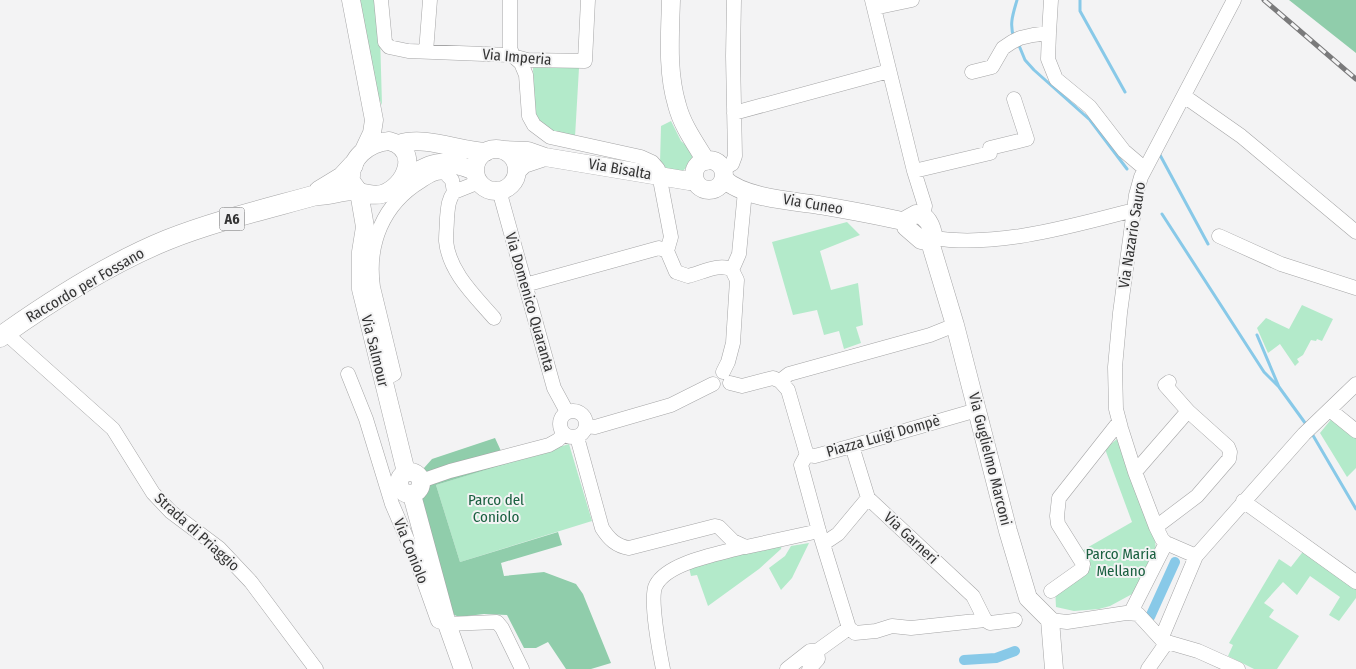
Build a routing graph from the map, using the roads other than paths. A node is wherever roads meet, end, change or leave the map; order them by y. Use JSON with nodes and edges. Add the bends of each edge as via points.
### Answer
{"nodes":[{"id":1,"x":351,"y":0,"type":"edge"},
{"id":2,"x":381,"y":0,"type":"edge"},
{"id":3,"x":430,"y":0,"type":"edge"},
{"id":4,"x":510,"y":0,"type":"edge"},
{"id":5,"x":588,"y":0,"type":"edge"},
{"id":6,"x":671,"y":0,"type":"edge"},
{"id":7,"x":734,"y":0,"type":"edge"},
{"id":8,"x":912,"y":0,"type":"edge"},
{"id":9,"x":1051,"y":0,"type":"edge"},
{"id":10,"x":1234,"y":0,"type":"edge"},
{"id":11,"x":873,"y":4,"type":"edge"},
{"id":12,"x":1049,"y":33,"type":"junction"},
{"id":13,"x":426,"y":52,"type":"junction"},
{"id":14,"x":513,"y":56,"type":"junction"},
{"id":15,"x":889,"y":72,"type":"junction"},
{"id":16,"x":972,"y":72,"type":"dead end"},
{"id":17,"x":1184,"y":96,"type":"junction"},
{"id":18,"x":1014,"y":99,"type":"dead end"},
{"id":19,"x":371,"y":100,"type":"junction"},
{"id":20,"x":734,"y":113,"type":"junction"},
{"id":21,"x":399,"y":144,"type":"junction"},
{"id":22,"x":504,"y":150,"type":"junction"},
{"id":23,"x":486,"y":152,"type":"junction"},
{"id":24,"x":544,"y":157,"type":"junction"},
{"id":25,"x":358,"y":158,"type":"junction"},
{"id":26,"x":706,"y":161,"type":"junction"},
{"id":27,"x":1144,"y":168,"type":"junction"},
{"id":28,"x":517,"y":171,"type":"junction"},
{"id":29,"x":914,"y":171,"type":"junction"},
{"id":30,"x":723,"y":174,"type":"junction"},
{"id":31,"x":477,"y":176,"type":"junction"},
{"id":32,"x":660,"y":176,"type":"junction"},
{"id":33,"x":695,"y":180,"type":"junction"},
{"id":34,"x":394,"y":186,"type":"junction"},
{"id":35,"x":499,"y":190,"type":"junction"},
{"id":36,"x":357,"y":191,"type":"junction"},
{"id":37,"x":745,"y":191,"type":"junction"},
{"id":38,"x":454,"y":192,"type":"junction"},
{"id":39,"x":316,"y":194,"type":"junction"},
{"id":40,"x":1134,"y":210,"type":"junction"},
{"id":41,"x":923,"y":216,"type":"junction"},
{"id":42,"x":906,"y":222,"type":"junction"},
{"id":43,"x":365,"y":227,"type":"junction"},
{"id":44,"x":1356,"y":232,"type":"edge"},
{"id":45,"x":1218,"y":236,"type":"dead end"},
{"id":46,"x":931,"y":240,"type":"junction"},
{"id":47,"x":667,"y":251,"type":"junction"},
{"id":48,"x":732,"y":270,"type":"junction"},
{"id":49,"x":526,"y":285,"type":"junction"},
{"id":50,"x":1356,"y":288,"type":"edge"},
{"id":51,"x":494,"y":318,"type":"dead end"},
{"id":52,"x":955,"y":325,"type":"junction"},
{"id":53,"x":5,"y":337,"type":"edge"},
{"id":54,"x":348,"y":374,"type":"dead end"},
{"id":55,"x":726,"y":377,"type":"junction"},
{"id":56,"x":382,"y":380,"type":"junction"},
{"id":57,"x":780,"y":381,"type":"junction"},
{"id":58,"x":1169,"y":382,"type":"dead end"},
{"id":59,"x":1356,"y":384,"type":"edge"},
{"id":60,"x":977,"y":410,"type":"junction"},
{"id":61,"x":1330,"y":410,"type":"junction"},
{"id":62,"x":1188,"y":411,"type":"junction"},
{"id":63,"x":567,"y":412,"type":"junction"},
{"id":64,"x":1119,"y":422,"type":"junction"},
{"id":65,"x":1356,"y":431,"type":"edge"},
{"id":66,"x":576,"y":432,"type":"junction"},
{"id":67,"x":852,"y":446,"type":"junction"},
{"id":68,"x":807,"y":454,"type":"junction"},
{"id":69,"x":1134,"y":472,"type":"junction"},
{"id":70,"x":413,"y":483,"type":"junction"},
{"id":71,"x":868,"y":498,"type":"junction"},
{"id":72,"x":1243,"y":501,"type":"junction"},
{"id":73,"x":1156,"y":528,"type":"junction"},
{"id":74,"x":821,"y":538,"type":"junction"},
{"id":75,"x":1166,"y":542,"type":"junction"},
{"id":76,"x":738,"y":544,"type":"junction"},
{"id":77,"x":1196,"y":556,"type":"junction"},
{"id":78,"x":1356,"y":582,"type":"edge"},
{"id":79,"x":1051,"y":591,"type":"dead end"},
{"id":80,"x":1132,"y":612,"type":"junction"},
{"id":81,"x":985,"y":620,"type":"junction"},
{"id":82,"x":1015,"y":620,"type":"dead end"},
{"id":83,"x":1050,"y":620,"type":"junction"},
{"id":84,"x":447,"y":624,"type":"junction"},
{"id":85,"x":849,"y":628,"type":"junction"},
{"id":86,"x":1164,"y":641,"type":"junction"},
{"id":87,"x":817,"y":651,"type":"junction"},
{"id":88,"x":316,"y":669,"type":"edge"},
{"id":89,"x":462,"y":669,"type":"edge"},
{"id":90,"x":522,"y":669,"type":"edge"},
{"id":91,"x":663,"y":669,"type":"edge"},
{"id":92,"x":787,"y":669,"type":"edge"},
{"id":93,"x":809,"y":669,"type":"edge"},
{"id":94,"x":1054,"y":669,"type":"edge"},
{"id":95,"x":1148,"y":669,"type":"edge"},
{"id":96,"x":1238,"y":669,"type":"edge"}],
"edges":[{"from":1,"to":19,"type":"main road"},
{"from":2,"to":13,"type":"street","name":"Via Imperia","via":[[384,42],[388,47]]},
{"from":3,"to":13,"type":"street"},
{"from":4,"to":14,"type":"street","via":[[510,48]]},
{"from":5,"to":14,"type":"street","name":"Via Imperia","via":[[585,61],[527,60]]},
{"from":6,"to":26,"type":"main road","via":[[670,58],[677,105],[684,125]]},
{"from":7,"to":20,"type":"street"},
{"from":8,"to":11,"type":"street"},
{"from":9,"to":12,"type":"street"},
{"from":10,"to":17,"type":"street","name":"Via Nazario Sauro"},
{"from":11,"to":15,"type":"street"},
{"from":12,"to":16,"type":"street","via":[[1016,40],[1003,48],[992,66]]},
{"from":12,"to":27,"type":"street","via":[[1048,59],[1056,79],[1090,107],[1124,151]]},
{"from":13,"to":14,"type":"street","name":"Via Imperia"},
{"from":14,"to":32,"type":"street","via":[[521,63],[526,75],[530,116],[541,131],[550,137],[642,157],[658,168]]},
{"from":15,"to":20,"type":"street"},
{"from":15,"to":29,"type":"street"},
{"from":17,"to":27,"type":"street","name":"Via Nazario Sauro"},
{"from":17,"to":44,"type":"street","via":[[1241,136]]},
{"from":18,"to":29,"type":"street","via":[[1027,139],[990,148],[990,153]]},
{"from":19,"to":21,"type":"main road"},
{"from":19,"to":25,"type":"main road","via":[[372,132]]},
{"from":20,"to":30,"type":"street","via":[[735,156]]},
{"from":21,"to":23,"type":"main road","name":"Via Bisalta","via":[[418,141]]},
{"from":21,"to":25,"type":"main road","via":[[379,142]]},
{"from":21,"to":34,"type":"main road","via":[[406,151],[408,165]]},
{"from":22,"to":23,"type":"main road","name":"Via Bisalta"},
{"from":22,"to":24,"type":"main road","name":"Via Bisalta","via":[[528,151]]},
{"from":22,"to":28,"type":"main road","via":[[514,159]]},
{"from":23,"to":31,"type":"main road","via":[[478,160]]},
{"from":24,"to":28,"type":"main road","via":[[524,164]]},
{"from":24,"to":32,"type":"main road","name":"Via Bisalta"},
{"from":25,"to":36,"type":"main road","via":[[351,181]]},
{"from":25,"to":39,"type":"highway","name":"Raccordo per Fossano","number":"A6","via":[[342,177]]},
{"from":26,"to":30,"type":"main road","via":[[716,162]]},
{"from":26,"to":33,"type":"main road","via":[[695,170]]},
{"from":27,"to":40,"type":"street","name":"Via Nazario Sauro"},
{"from":28,"to":35,"type":"main road","via":[[513,182]]},
{"from":29,"to":41,"type":"street","via":[[925,206]]},
{"from":30,"to":33,"type":"main road","via":[[718,187],[710,190]]},
{"from":30,"to":37,"type":"main road","name":"Via Cuneo","via":[[728,183]]},
{"from":31,"to":34,"type":"main road","via":[[437,162]]},
{"from":31,"to":35,"type":"main road","via":[[488,189]]},
{"from":31,"to":38,"type":"street"},
{"from":32,"to":33,"type":"main road","name":"Via Bisalta"},
{"from":32,"to":47,"type":"street","via":[[671,237]]},
{"from":34,"to":36,"type":"main road","via":[[374,195]]},
{"from":34,"to":43,"type":"main road","name":"Via Salmour"},
{"from":35,"to":49,"type":"street","name":"Via Domenico Quaranta"},
{"from":36,"to":39,"type":"highway","name":"Raccordo per Fossano","number":"A6"},
{"from":36,"to":43,"type":"main road","name":"Via Salmour"},
{"from":37,"to":42,"type":"main road","name":"Via Cuneo"},
{"from":37,"to":48,"type":"street","via":[[739,254]]},
{"from":38,"to":51,"type":"street","via":[[448,204],[448,250],[465,284]]},
{"from":38,"to":56,"type":"street","via":[[452,180],[446,173],[432,174],[401,196],[379,227],[371,272],[394,374]]},
{"from":39,"to":53,"type":"highway","name":"Raccordo per Fossano","number":"A6","via":[[183,234],[135,254],[90,279]]},
{"from":40,"to":46,"type":"street","via":[[1092,222],[993,240]]},
{"from":40,"to":64,"type":"street","name":"Via Nazario Sauro","via":[[1115,368]]},
{"from":41,"to":42,"type":"main road","via":[[911,215]]},
{"from":41,"to":46,"type":"main road","via":[[932,230]]},
{"from":42,"to":46,"type":"main road","via":[[906,227],[921,240]]},
{"from":43,"to":56,"type":"main road","name":"Via Salmour","via":[[361,289]]},
{"from":45,"to":50,"type":"street","via":[[1281,264]]},
{"from":46,"to":52,"type":"main road","name":"Via Guglielmo Marconi"},
{"from":47,"to":48,"type":"street","via":[[676,272],[684,276],[720,267]]},
{"from":47,"to":49,"type":"street","via":[[660,248]]},
{"from":48,"to":55,"type":"street","via":[[737,280],[733,343]]},
{"from":49,"to":63,"type":"street","name":"Via Domenico Quaranta","via":[[554,388]]},
{"from":52,"to":57,"type":"street","via":[[789,374]]},
{"from":52,"to":60,"type":"main road","name":"Via Guglielmo Marconi"},
{"from":53,"to":88,"type":"street","name":"Strada di Priaggio","via":[[113,429],[153,493],[171,512],[219,548],[251,582]]},
{"from":54,"to":84,"type":"street","name":"Via Coniolo","via":[[366,419],[392,504],[438,621]]},
{"from":55,"to":57,"type":"street","via":[[742,386],[773,378]]},
{"from":55,"to":66,"type":"street","via":[[715,375],[714,384],[672,405]]},
{"from":56,"to":70,"type":"main road","name":"Via Salmour"},
{"from":57,"to":68,"type":"street","name":"Piazza Luigi Dompè","via":[[788,390]]},
{"from":58,"to":62,"type":"street","via":[[1165,385]]},
{"from":59,"to":61,"type":"street"},
{"from":60,"to":67,"type":"street","name":"Piazza Luigi Dompè"},
{"from":60,"to":83,"type":"main road","name":"Via Guglielmo Marconi","via":[[1028,598]]},
{"from":61,"to":65,"type":"street"},
{"from":61,"to":72,"type":"street"},
{"from":62,"to":69,"type":"street"},
{"from":62,"to":73,"type":"street","via":[[1228,446],[1229,459],[1197,496]]},
{"from":63,"to":66,"type":"street","via":[[560,422],[561,430]]},
{"from":63,"to":66,"type":"street","via":[[579,412],[585,418]]},
{"from":64,"to":69,"type":"street","name":"Via Nazario Sauro"},
{"from":64,"to":79,"type":"street","via":[[1059,498],[1058,524],[1083,564],[1082,569]]},
{"from":66,"to":70,"type":"street","via":[[549,444]]},
{"from":66,"to":76,"type":"street","via":[[602,528],[611,541],[629,548],[715,526]]},
{"from":67,"to":68,"type":"street","name":"Piazza Luigi Dompè","via":[[814,456]]},
{"from":67,"to":71,"type":"street","name":"Via Garneri"},
{"from":68,"to":74,"type":"street","via":[[801,465]]},
{"from":69,"to":73,"type":"street","name":"Via Nazario Sauro"},
{"from":70,"to":84,"type":"main road","name":"Via Salmour"},
{"from":71,"to":74,"type":"street","via":[[838,534]]},
{"from":71,"to":81,"type":"street","name":"Via Garneri","via":[[973,596]]},
{"from":72,"to":77,"type":"street"},
{"from":72,"to":78,"type":"street"},
{"from":73,"to":75,"type":"street","name":"Via Nazario Sauro"},
{"from":74,"to":76,"type":"street"},
{"from":74,"to":85,"type":"street"},
{"from":75,"to":77,"type":"street"},
{"from":75,"to":80,"type":"street"},
{"from":76,"to":91,"type":"street","via":[[683,564],[656,584],[654,606]]},
{"from":77,"to":86,"type":"street"},
{"from":80,"to":83,"type":"street","via":[[1067,622]]},
{"from":80,"to":86,"type":"street","via":[[1142,617]]},
{"from":81,"to":82,"type":"street","via":[[990,623]]},
{"from":81,"to":85,"type":"street","via":[[911,628],[892,626],[861,634]]},
{"from":83,"to":94,"type":"main road"},
{"from":84,"to":89,"type":"main road","name":"Via Salmour"},
{"from":84,"to":90,"type":"street","via":[[496,622]]},
{"from":85,"to":87,"type":"street"},
{"from":86,"to":95,"type":"street"},
{"from":86,"to":96,"type":"street","via":[[1198,651]]},
{"from":87,"to":92,"type":"street","via":[[810,651]]},
{"from":87,"to":93,"type":"street","via":[[818,659]]}]}
